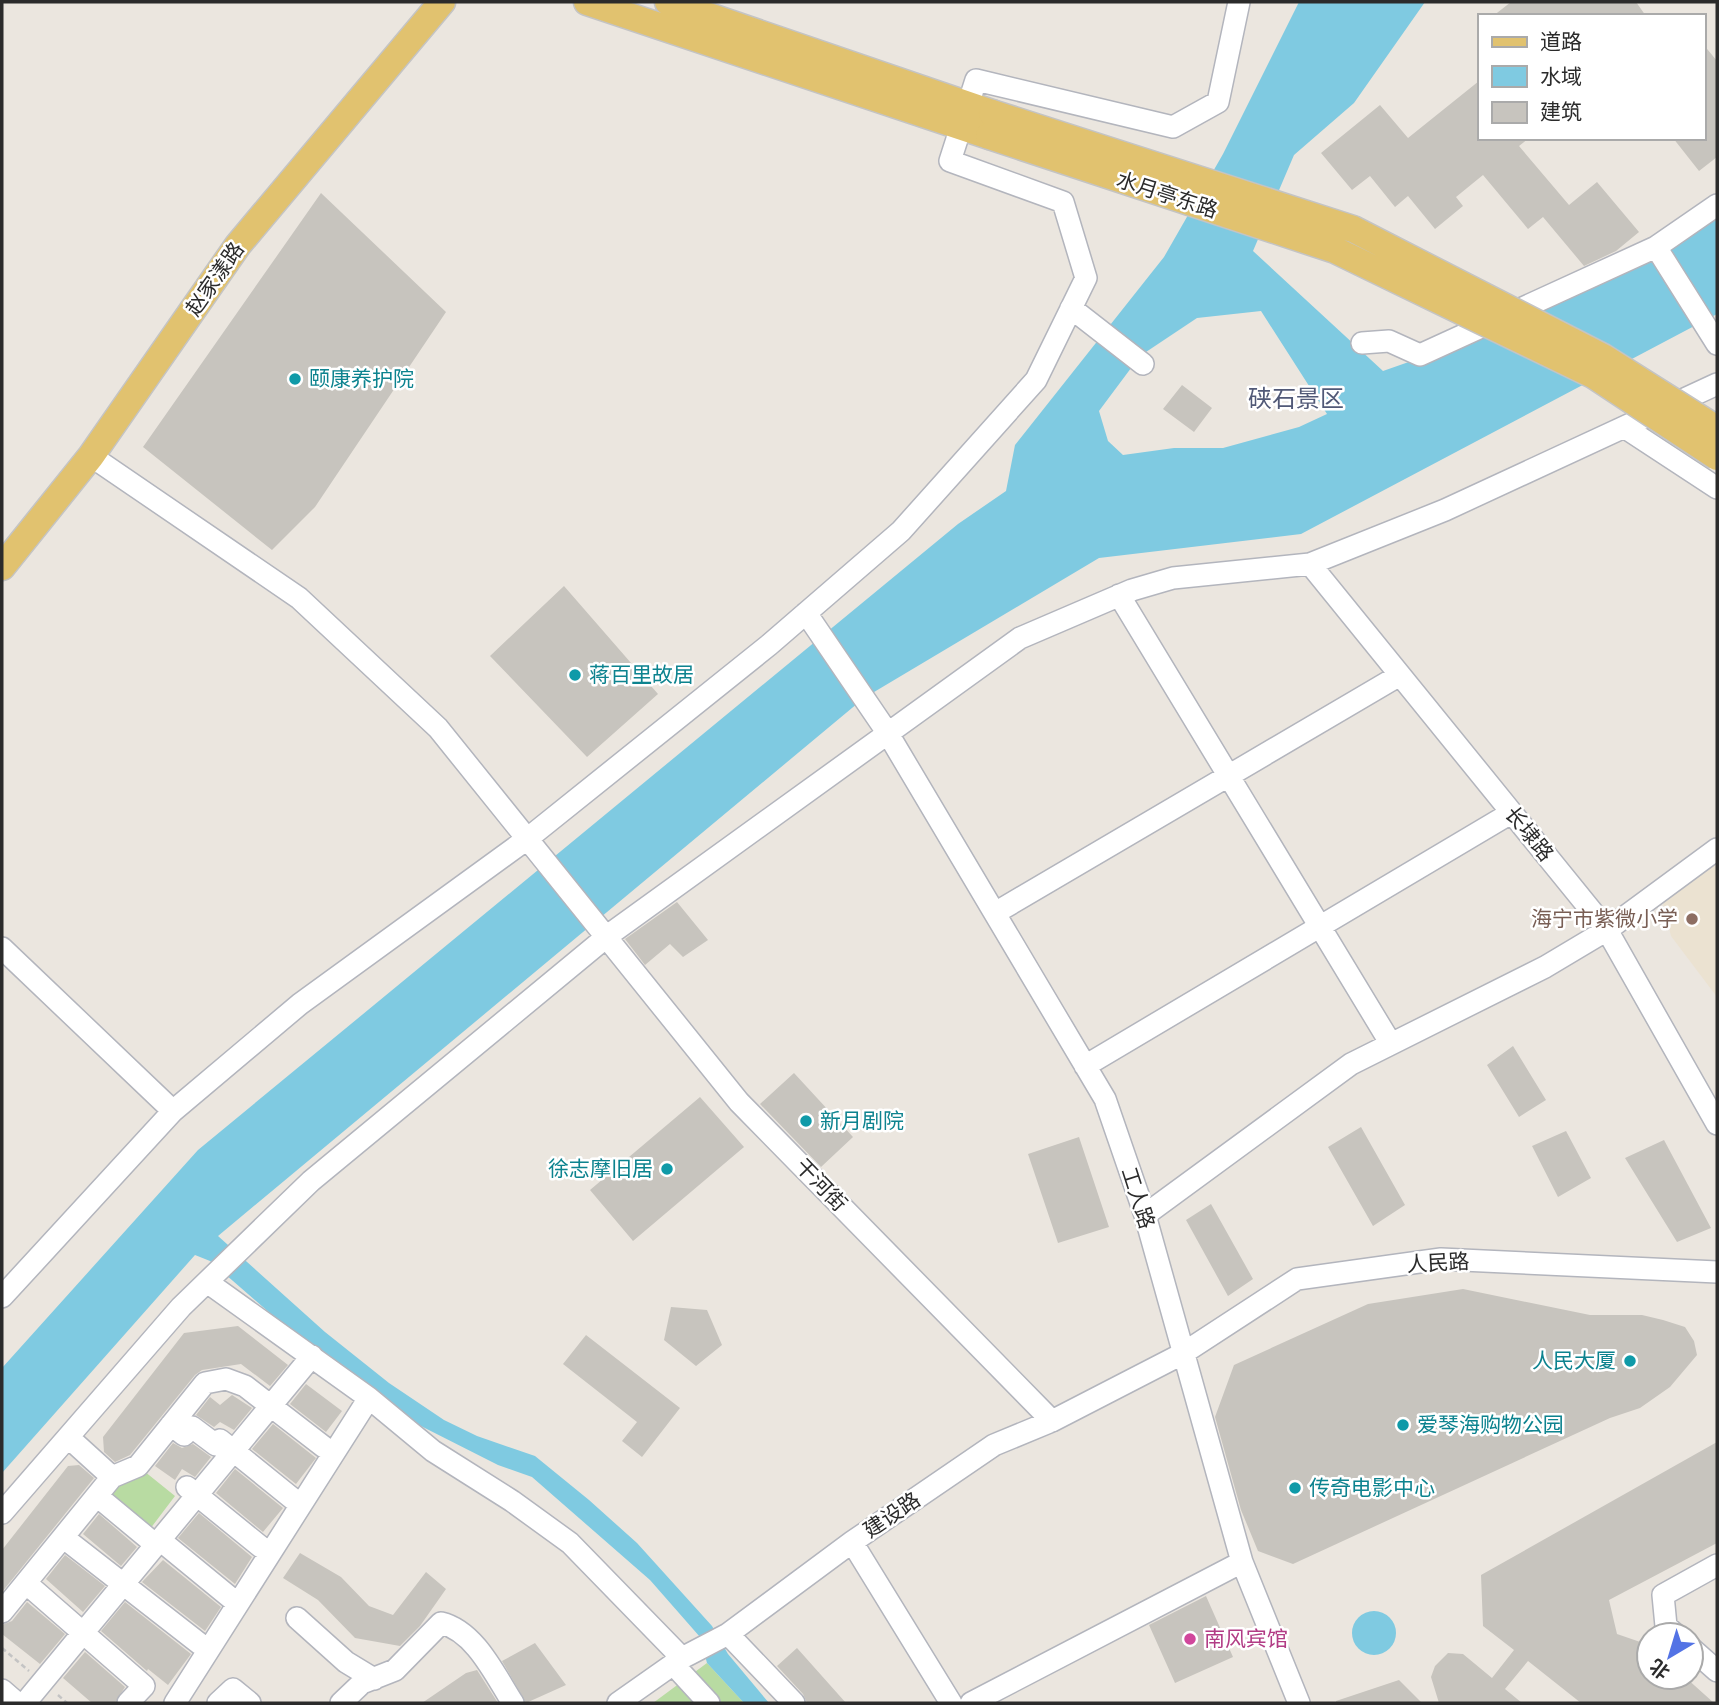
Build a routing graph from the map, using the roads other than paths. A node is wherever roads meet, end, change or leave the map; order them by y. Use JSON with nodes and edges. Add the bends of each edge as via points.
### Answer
{"nodes":[{"id":1,"x":442,"y":2,"type":"edge"},
{"id":2,"x":587,"y":2,"type":"edge"},
{"id":3,"x":667,"y":2,"type":"edge"},
{"id":4,"x":1239,"y":2,"type":"edge"},
{"id":5,"x":978,"y":120,"type":"junction"},
{"id":6,"x":1717,"y":205,"type":"edge"},
{"id":7,"x":1656,"y":247,"type":"junction"},
{"id":8,"x":1071,"y":308,"type":"junction"},
{"id":9,"x":1712,"y":336,"type":"edge"},
{"id":10,"x":1362,"y":343,"type":"dead end"},
{"id":11,"x":1143,"y":364,"type":"dead end"},
{"id":12,"x":1717,"y":384,"type":"edge"},
{"id":13,"x":1624,"y":427,"type":"junction"},
{"id":14,"x":1717,"y":429,"type":"edge"},
{"id":15,"x":91,"y":456,"type":"junction"},
{"id":16,"x":1717,"y":457,"type":"edge"},
{"id":17,"x":1717,"y":488,"type":"edge"},
{"id":18,"x":1310,"y":564,"type":"junction"},
{"id":19,"x":2,"y":567,"type":"edge"},
{"id":20,"x":1119,"y":595,"type":"junction"},
{"id":21,"x":810,"y":620,"type":"junction"},
{"id":22,"x":1400,"y":675,"type":"junction"},
{"id":23,"x":884,"y":727,"type":"junction"},
{"id":24,"x":1228,"y":776,"type":"junction"},
{"id":25,"x":1511,"y":813,"type":"junction"},
{"id":26,"x":531,"y":843,"type":"junction"},
{"id":27,"x":1717,"y":849,"type":"edge"},
{"id":28,"x":995,"y":913,"type":"junction"},
{"id":29,"x":1320,"y":926,"type":"junction"},
{"id":30,"x":1607,"y":930,"type":"junction"},
{"id":31,"x":606,"y":937,"type":"junction"},
{"id":32,"x":2,"y":948,"type":"edge"},
{"id":33,"x":1391,"y":1044,"type":"junction"},
{"id":34,"x":1085,"y":1066,"type":"junction"},
{"id":35,"x":173,"y":1111,"type":"junction"},
{"id":36,"x":1717,"y":1124,"type":"edge"},
{"id":37,"x":1145,"y":1215,"type":"junction"},
{"id":38,"x":1717,"y":1272,"type":"edge"},
{"id":39,"x":207,"y":1282,"type":"junction"},
{"id":40,"x":2,"y":1297,"type":"edge"},
{"id":41,"x":1182,"y":1354,"type":"junction"},
{"id":42,"x":312,"y":1356,"type":"junction"},
{"id":43,"x":369,"y":1398,"type":"junction"},
{"id":44,"x":271,"y":1405,"type":"junction"},
{"id":45,"x":1052,"y":1421,"type":"junction"},
{"id":46,"x":171,"y":1425,"type":"junction"},
{"id":47,"x":68,"y":1437,"type":"junction"},
{"id":48,"x":324,"y":1447,"type":"dead end"},
{"id":49,"x":233,"y":1452,"type":"junction"},
{"id":50,"x":112,"y":1477,"type":"junction"},
{"id":51,"x":192,"y":1491,"type":"junction"},
{"id":52,"x":97,"y":1496,"type":"junction"},
{"id":53,"x":293,"y":1499,"type":"dead end"},
{"id":54,"x":2,"y":1513,"type":"edge"},
{"id":55,"x":64,"y":1538,"type":"junction"},
{"id":56,"x":852,"y":1542,"type":"junction"},
{"id":57,"x":158,"y":1543,"type":"junction"},
{"id":58,"x":261,"y":1548,"type":"dead end"},
{"id":59,"x":1242,"y":1562,"type":"junction"},
{"id":60,"x":1717,"y":1565,"type":"edge"},
{"id":61,"x":27,"y":1584,"type":"junction"},
{"id":62,"x":123,"y":1585,"type":"junction"},
{"id":63,"x":232,"y":1599,"type":"dead end"},
{"id":64,"x":2,"y":1612,"type":"edge"},
{"id":65,"x":297,"y":1618,"type":"dead end"},
{"id":66,"x":1665,"y":1621,"type":"edge"},
{"id":67,"x":83,"y":1633,"type":"junction"},
{"id":68,"x":728,"y":1634,"type":"junction"},
{"id":69,"x":200,"y":1644,"type":"dead end"},
{"id":70,"x":678,"y":1661,"type":"junction"},
{"id":71,"x":374,"y":1679,"type":"junction"},
{"id":72,"x":2,"y":1690,"type":"edge"},
{"id":73,"x":17,"y":1703,"type":"edge"},
{"id":74,"x":25,"y":1703,"type":"edge"},
{"id":75,"x":128,"y":1703,"type":"edge"},
{"id":76,"x":175,"y":1703,"type":"edge"},
{"id":77,"x":218,"y":1703,"type":"edge"},
{"id":78,"x":250,"y":1703,"type":"edge"},
{"id":79,"x":341,"y":1703,"type":"edge"},
{"id":80,"x":513,"y":1703,"type":"edge"},
{"id":81,"x":618,"y":1703,"type":"edge"},
{"id":82,"x":709,"y":1703,"type":"edge"},
{"id":83,"x":794,"y":1703,"type":"edge"},
{"id":84,"x":951,"y":1703,"type":"edge"},
{"id":85,"x":971,"y":1703,"type":"edge"},
{"id":86,"x":1299,"y":1703,"type":"edge"}],
"edges":[{"from":1,"to":15,"type":"main road","name":"赵家漾路","via":[[238,245]]},
{"from":2,"to":5,"type":"main road","name":"水月亭东路"},
{"from":3,"to":5,"type":"main road","name":"水月亭东路"},
{"from":4,"to":5,"type":"street","via":[[1218,102],[1173,127],[976,80]]},
{"from":5,"to":8,"type":"street","via":[[950,161],[1063,202],[1086,278]]},
{"from":5,"to":14,"type":"main road","name":"水月亭东路","bridge":true,"via":[[1353,229],[1603,357]]},
{"from":5,"to":16,"type":"main road","name":"水月亭东路","bridge":true,"via":[[1335,250],[1592,375]]},
{"from":6,"to":7,"type":"street"},
{"from":7,"to":9,"type":"street"},
{"from":7,"to":10,"type":"street","via":[[1420,355],[1389,341]]},
{"from":8,"to":11,"type":"street"},
{"from":8,"to":21,"type":"street","via":[[1036,380],[901,531]]},
{"from":12,"to":13,"type":"street"},
{"from":13,"to":17,"type":"street"},
{"from":13,"to":18,"type":"street","via":[[1445,510]]},
{"from":15,"to":19,"type":"main road","name":"赵家漾路"},
{"from":15,"to":26,"type":"street","name":"干河街","via":[[299,598],[438,728]]},
{"from":18,"to":20,"type":"street","via":[[1173,578]]},
{"from":18,"to":22,"type":"street","name":"长埭路"},
{"from":20,"to":23,"type":"street","via":[[1020,638]]},
{"from":20,"to":24,"type":"street"},
{"from":21,"to":23,"type":"street","name":"工人路"},
{"from":21,"to":26,"type":"street"},
{"from":22,"to":24,"type":"street"},
{"from":22,"to":25,"type":"street","name":"长埭路"},
{"from":23,"to":28,"type":"street","name":"工人路"},
{"from":23,"to":31,"type":"street"},
{"from":24,"to":28,"type":"street"},
{"from":24,"to":29,"type":"street"},
{"from":25,"to":29,"type":"street"},
{"from":25,"to":30,"type":"street","name":"长埭路"},
{"from":26,"to":31,"type":"street","name":"干河街"},
{"from":26,"to":35,"type":"street","via":[[300,1004]]},
{"from":27,"to":30,"type":"street"},
{"from":28,"to":34,"type":"street","name":"工人路"},
{"from":29,"to":33,"type":"street"},
{"from":29,"to":34,"type":"street"},
{"from":30,"to":33,"type":"street","via":[[1545,967]]},
{"from":30,"to":36,"type":"street","name":"长埭路"},
{"from":31,"to":39,"type":"street","via":[[311,1181]]},
{"from":31,"to":45,"type":"street","name":"干河街","via":[[739,1102]]},
{"from":32,"to":35,"type":"street"},
{"from":33,"to":37,"type":"street","via":[[1350,1064]]},
{"from":34,"to":37,"type":"street","name":"工人路","via":[[1105,1099]]},
{"from":35,"to":40,"type":"street"},
{"from":37,"to":41,"type":"street","name":"工人路"},
{"from":38,"to":41,"type":"street","name":"人民路","via":[[1441,1259],[1297,1279]]},
{"from":39,"to":42,"type":"street"},
{"from":39,"to":47,"type":"street"},
{"from":41,"to":45,"type":"street","name":"建设路"},
{"from":41,"to":59,"type":"street","name":"工人路"},
{"from":42,"to":43,"type":"street"},
{"from":42,"to":44,"type":"street"},
{"from":43,"to":70,"type":"street","via":[[433,1451],[570,1543]]},
{"from":43,"to":76,"type":"street"},
{"from":44,"to":46,"type":"street","via":[[226,1379],[205,1383]]},
{"from":44,"to":48,"type":"street"},
{"from":44,"to":49,"type":"street"},
{"from":45,"to":56,"type":"street","name":"建设路","via":[[994,1445]]},
{"from":46,"to":49,"type":"street","via":[[184,1435],[192,1427]]},
{"from":46,"to":50,"type":"street","via":[[138,1466]]},
{"from":47,"to":50,"type":"street"},
{"from":47,"to":54,"type":"street"},
{"from":49,"to":51,"type":"street"},
{"from":49,"to":53,"type":"street"},
{"from":50,"to":52,"type":"street"},
{"from":51,"to":57,"type":"street"},
{"from":51,"to":58,"type":"street"},
{"from":52,"to":55,"type":"street"},
{"from":52,"to":57,"type":"street"},
{"from":55,"to":61,"type":"street"},
{"from":55,"to":62,"type":"street"},
{"from":56,"to":68,"type":"street","name":"建设路"},
{"from":56,"to":84,"type":"street"},
{"from":57,"to":62,"type":"street"},
{"from":57,"to":63,"type":"street"},
{"from":59,"to":85,"type":"street"},
{"from":59,"to":86,"type":"street","name":"工人路"},
{"from":60,"to":66,"type":"street","via":[[1663,1595]]},
{"from":61,"to":64,"type":"street"},
{"from":61,"to":67,"type":"street"},
{"from":62,"to":67,"type":"street"},
{"from":62,"to":69,"type":"street"},
{"from":65,"to":71,"type":"street","via":[[346,1662]]},
{"from":67,"to":74,"type":"street"},
{"from":67,"to":75,"type":"street","via":[[144,1685]]},
{"from":68,"to":70,"type":"street","name":"建设路"},
{"from":68,"to":83,"type":"street"},
{"from":70,"to":81,"type":"street","name":"建设路"},
{"from":70,"to":82,"type":"street"},
{"from":71,"to":79,"type":"street","via":[[362,1683]]},
{"from":71,"to":80,"type":"street","via":[[395,1670],[441,1623],[455,1626],[479,1650]]},
{"from":72,"to":73,"type":"street"},
{"from":77,"to":78,"type":"street","via":[[233,1689]]}]}
